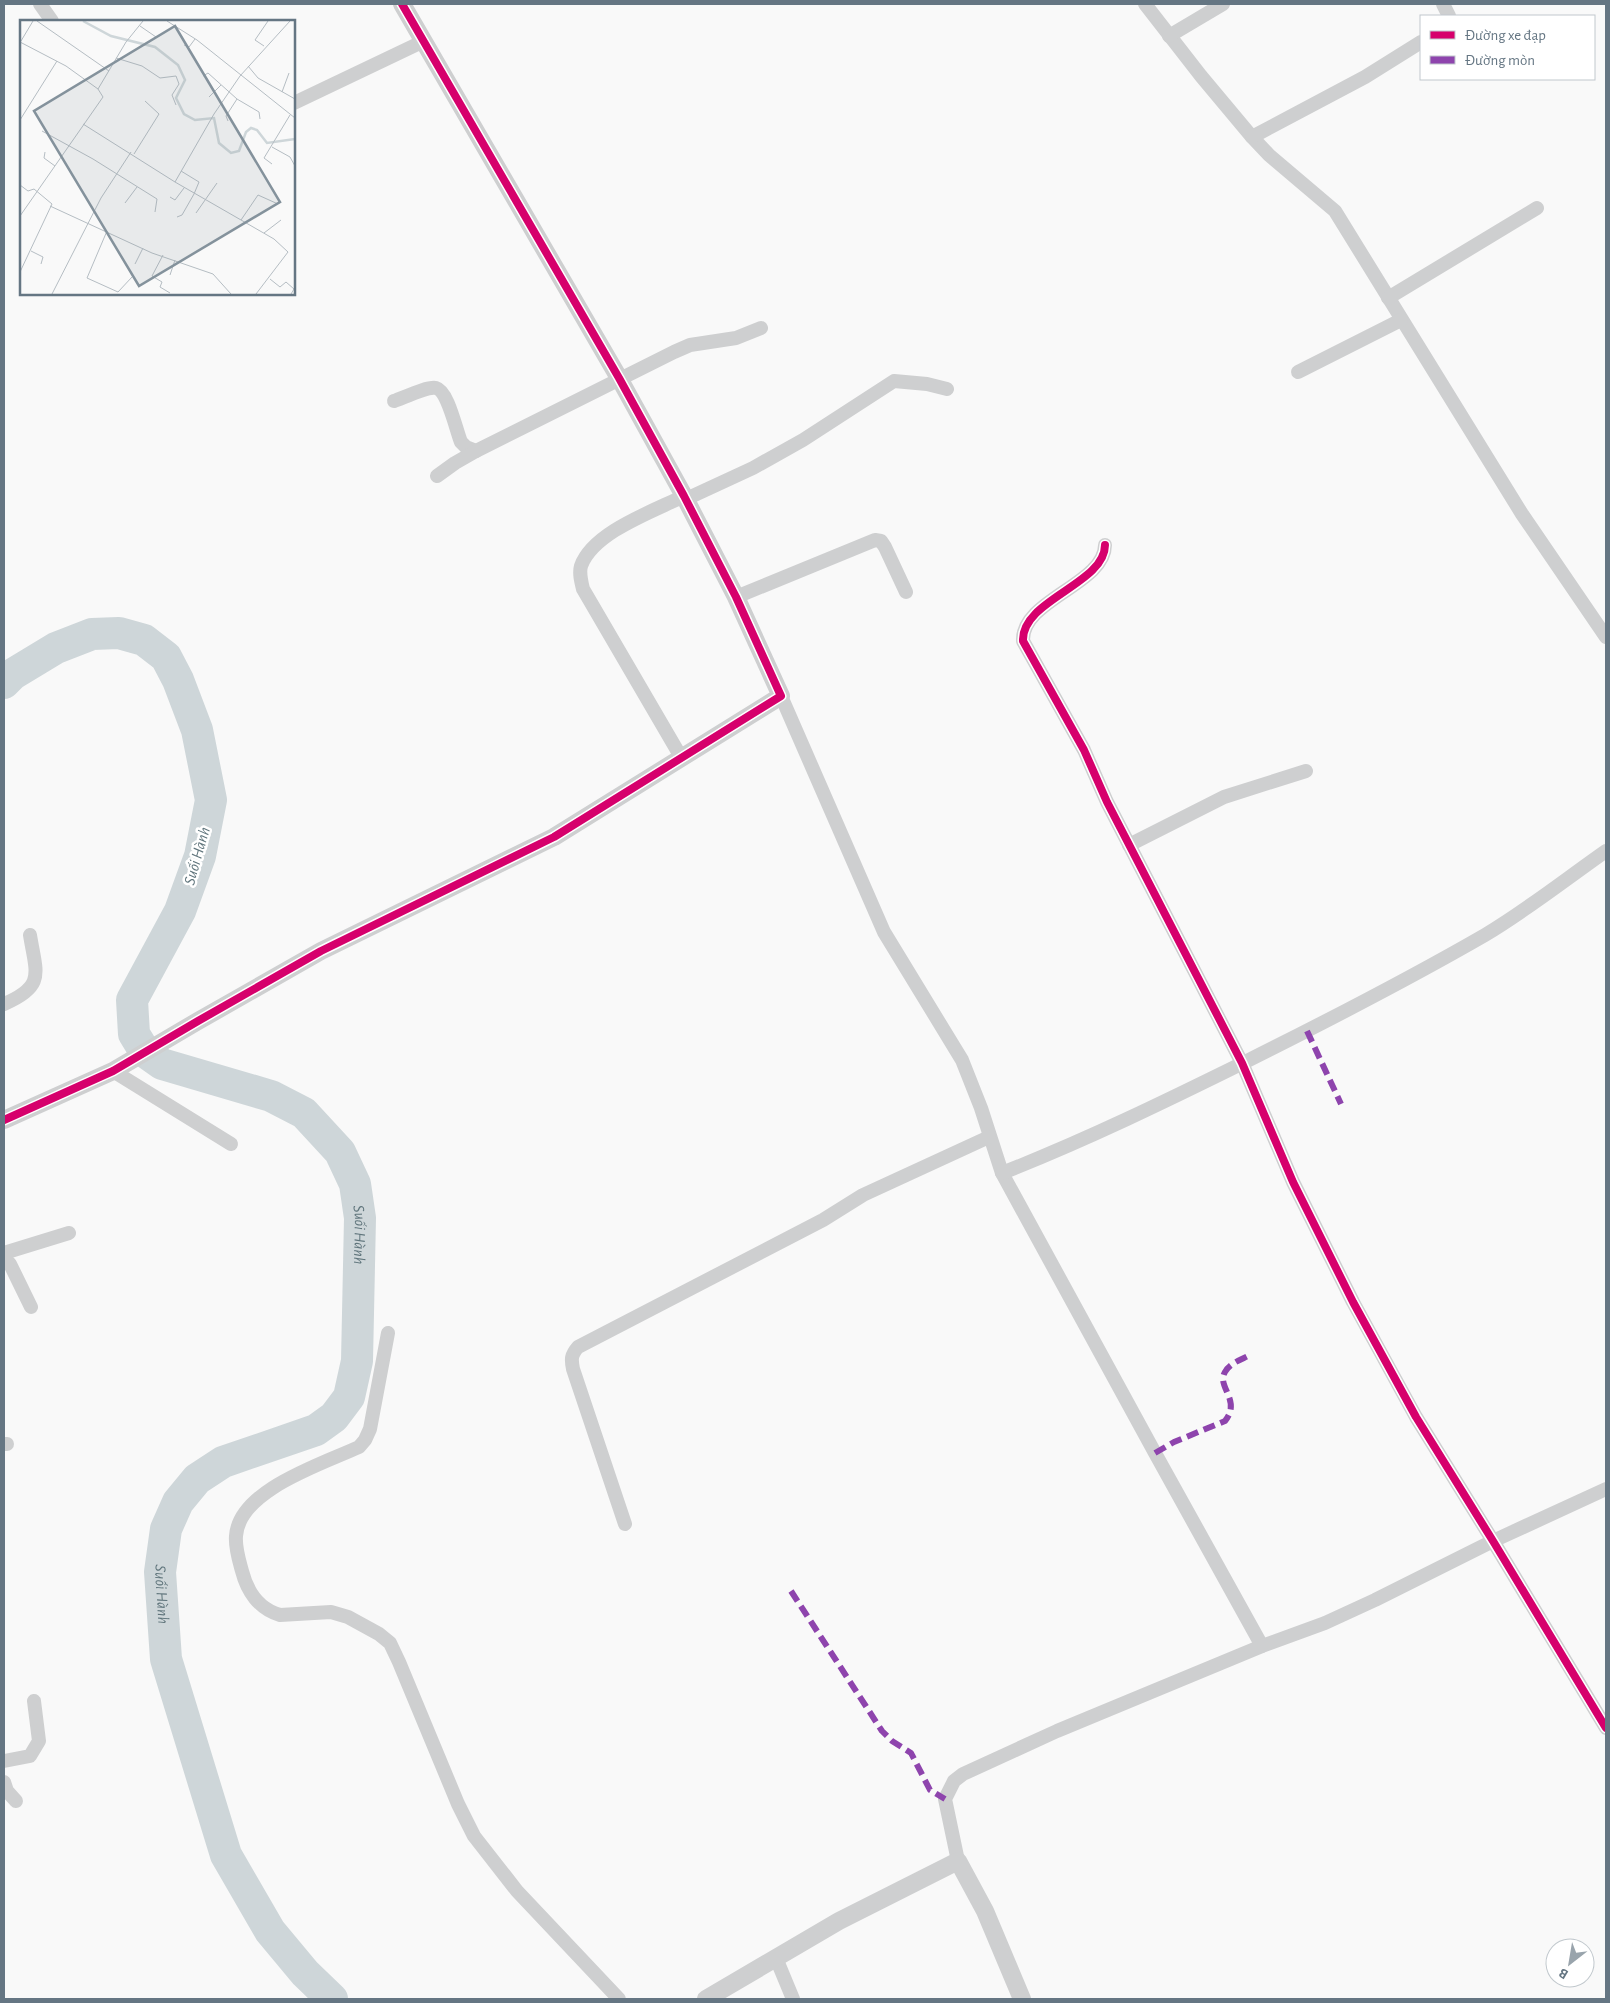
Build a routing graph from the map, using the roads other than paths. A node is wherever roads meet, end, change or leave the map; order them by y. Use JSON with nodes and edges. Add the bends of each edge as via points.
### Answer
{"nodes":[{"id":1,"x":40,"y":4,"type":"edge"},
{"id":2,"x":402,"y":4,"type":"edge"},
{"id":3,"x":1145,"y":4,"type":"edge"},
{"id":4,"x":1223,"y":4,"type":"edge"},
{"id":5,"x":1442,"y":4,"type":"edge"},
{"id":6,"x":1448,"y":15,"type":"edge"},
{"id":7,"x":51,"y":20,"type":"edge"},
{"id":8,"x":1169,"y":36,"type":"junction"},
{"id":9,"x":424,"y":41,"type":"junction"},
{"id":10,"x":1420,"y":43,"type":"edge"},
{"id":11,"x":295,"y":103,"type":"edge"},
{"id":12,"x":1252,"y":137,"type":"junction"},
{"id":13,"x":1537,"y":208,"type":"dead end"},
{"id":14,"x":1388,"y":298,"type":"junction"},
{"id":15,"x":1401,"y":320,"type":"junction"},
{"id":16,"x":761,"y":328,"type":"dead end"},
{"id":17,"x":1298,"y":372,"type":"dead end"},
{"id":18,"x":619,"y":378,"type":"junction"},
{"id":19,"x":947,"y":389,"type":"dead end"},
{"id":20,"x":394,"y":401,"type":"dead end"},
{"id":21,"x":476,"y":451,"type":"junction"},
{"id":22,"x":437,"y":476,"type":"dead end"},
{"id":23,"x":685,"y":497,"type":"junction"},
{"id":24,"x":1105,"y":545,"type":"dead end"},
{"id":25,"x":906,"y":592,"type":"dead end"},
{"id":26,"x":736,"y":597,"type":"junction"},
{"id":27,"x":1604,"y":628,"type":"edge"},
{"id":28,"x":781,"y":696,"type":"junction"},
{"id":29,"x":681,"y":757,"type":"junction"},
{"id":30,"x":1306,"y":771,"type":"dead end"},
{"id":31,"x":1130,"y":845,"type":"junction"},
{"id":32,"x":1606,"y":851,"type":"edge"},
{"id":33,"x":30,"y":935,"type":"dead end"},
{"id":34,"x":4,"y":1004,"type":"edge"},
{"id":35,"x":1242,"y":1063,"type":"junction"},
{"id":36,"x":113,"y":1071,"type":"junction"},
{"id":37,"x":4,"y":1120,"type":"edge"},
{"id":38,"x":989,"y":1137,"type":"junction"},
{"id":39,"x":231,"y":1144,"type":"dead end"},
{"id":40,"x":1002,"y":1173,"type":"junction"},
{"id":41,"x":69,"y":1233,"type":"dead end"},
{"id":42,"x":4,"y":1253,"type":"edge"},
{"id":43,"x":4,"y":1258,"type":"edge"},
{"id":44,"x":31,"y":1307,"type":"dead end"},
{"id":45,"x":388,"y":1333,"type":"dead end"},
{"id":46,"x":1606,"y":1489,"type":"edge"},
{"id":47,"x":625,"y":1524,"type":"dead end"},
{"id":48,"x":1493,"y":1541,"type":"junction"},
{"id":49,"x":1262,"y":1646,"type":"junction"},
{"id":50,"x":34,"y":1701,"type":"dead end"},
{"id":51,"x":1606,"y":1728,"type":"edge"},
{"id":52,"x":4,"y":1761,"type":"edge"},
{"id":53,"x":4,"y":1782,"type":"edge"},
{"id":54,"x":16,"y":1801,"type":"dead end"},
{"id":55,"x":958,"y":1861,"type":"junction"},
{"id":56,"x":776,"y":1958,"type":"junction"},
{"id":57,"x":618,"y":1999,"type":"edge"},
{"id":58,"x":706,"y":1999,"type":"edge"},
{"id":59,"x":793,"y":1999,"type":"edge"},
{"id":60,"x":1022,"y":1999,"type":"edge"}],
"edges":[{"from":1,"to":7,"type":"street"},
{"from":2,"to":9,"type":"street"},
{"from":3,"to":8,"type":"street"},
{"from":4,"to":8,"type":"street"},
{"from":5,"to":6,"type":"street"},
{"from":8,"to":12,"type":"street"},
{"from":9,"to":11,"type":"street"},
{"from":9,"to":18,"type":"street"},
{"from":10,"to":12,"type":"street"},
{"from":12,"to":14,"type":"street","via":[[1335,211]]},
{"from":13,"to":14,"type":"street"},
{"from":14,"to":15,"type":"street"},
{"from":15,"to":17,"type":"street"},
{"from":15,"to":27,"type":"street","via":[[1522,514]]},
{"from":16,"to":18,"type":"street","via":[[736,338],[690,345]]},
{"from":18,"to":21,"type":"street"},
{"from":18,"to":23,"type":"street"},
{"from":19,"to":23,"type":"street","via":[[894,382],[753,468]]},
{"from":20,"to":21,"type":"street","via":[[436,388],[447,401],[461,442]]},
{"from":21,"to":22,"type":"street"},
{"from":23,"to":26,"type":"street"},
{"from":23,"to":29,"type":"street","via":[[610,533],[587,555],[580,574],[583,589]]},
{"from":24,"to":31,"type":"street","via":[[1105,553],[1098,565],[1035,614],[1023,632],[1023,641],[1064,712]]},
{"from":25,"to":26,"type":"street","via":[[881,541],[875,540]]},
{"from":26,"to":28,"type":"street"},
{"from":28,"to":29,"type":"street"},
{"from":28,"to":38,"type":"street","via":[[884,932],[962,1060]]},
{"from":29,"to":36,"type":"street","via":[[554,836],[321,951]]},
{"from":30,"to":31,"type":"street","via":[[1224,797]]},
{"from":31,"to":35,"type":"street"},
{"from":32,"to":35,"type":"street","via":[[1486,934],[1373,998]]},
{"from":33,"to":34,"type":"street","via":[[35,982],[23,994]]},
{"from":35,"to":40,"type":"street","via":[[1138,1115]]},
{"from":35,"to":48,"type":"street","via":[[1293,1182],[1353,1302],[1416,1417]]},
{"from":36,"to":37,"type":"street"},
{"from":36,"to":39,"type":"street"},
{"from":38,"to":40,"type":"street"},
{"from":38,"to":47,"type":"street","via":[[863,1195],[573,1352],[573,1369]]},
{"from":40,"to":49,"type":"street"},
{"from":41,"to":42,"type":"street"},
{"from":43,"to":44,"type":"street"},
{"from":45,"to":57,"type":"street","via":[[370,1429],[365,1440],[359,1448],[282,1482],[254,1501],[236,1535],[244,1580],[263,1607],[273,1613],[332,1612],[379,1634],[390,1644],[474,1836],[518,1891]]},
{"from":46,"to":48,"type":"street"},
{"from":48,"to":49,"type":"street","via":[[1375,1600]]},
{"from":48,"to":51,"type":"street"},
{"from":49,"to":55,"type":"street","via":[[1057,1731],[963,1774],[954,1781],[945,1799]]},
{"from":50,"to":52,"type":"street","via":[[39,1741],[36,1747],[30,1756]]},
{"from":53,"to":54,"type":"street"},
{"from":55,"to":56,"type":"street","via":[[847,1917]]},
{"from":55,"to":60,"type":"street","via":[[985,1911]]},
{"from":56,"to":58,"type":"street"},
{"from":56,"to":59,"type":"street"}]}
